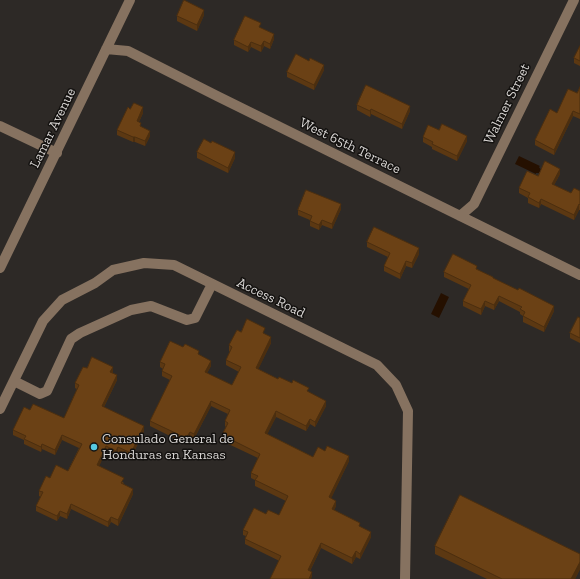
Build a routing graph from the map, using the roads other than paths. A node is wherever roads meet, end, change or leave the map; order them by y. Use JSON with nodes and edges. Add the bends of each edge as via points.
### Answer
{"nodes":[{"id":1,"x":130,"y":0,"type":"edge"},
{"id":2,"x":574,"y":0,"type":"edge"},
{"id":3,"x":106,"y":49,"type":"junction"},
{"id":4,"x":0,"y":126,"type":"edge"},
{"id":5,"x":56,"y":153,"type":"junction"},
{"id":6,"x":460,"y":216,"type":"junction"},
{"id":7,"x":0,"y":268,"type":"edge"},
{"id":8,"x":580,"y":275,"type":"edge"},
{"id":9,"x":212,"y":284,"type":"junction"},
{"id":10,"x":14,"y":381,"type":"junction"},
{"id":11,"x":0,"y":409,"type":"edge"},
{"id":12,"x":404,"y":579,"type":"edge"}],
"edges":[{"from":1,"to":3,"type":"street","name":"Lamar Avenue"},
{"from":2,"to":6,"type":"street","name":"Walmer Street","via":[[474,204]]},
{"from":3,"to":5,"type":"street","name":"Lamar Avenue"},
{"from":3,"to":6,"type":"street","name":"West 65th Terrace","via":[[128,51]]},
{"from":4,"to":5,"type":"street"},
{"from":5,"to":7,"type":"street","name":"Lamar Avenue"},
{"from":6,"to":8,"type":"street","name":"West 65th Terrace"},
{"from":9,"to":10,"type":"street","name":"Access Road","via":[[174,265],[144,263],[113,270],[95,283],[62,300],[43,320]]},
{"from":9,"to":10,"type":"street","via":[[195,318],[187,320],[151,306],[131,310],[80,333],[71,339],[47,391],[40,394]]},
{"from":9,"to":12,"type":"street","name":"Access Road","via":[[377,365],[396,385],[408,411]]},
{"from":10,"to":11,"type":"street","name":"Access Road"}]}
